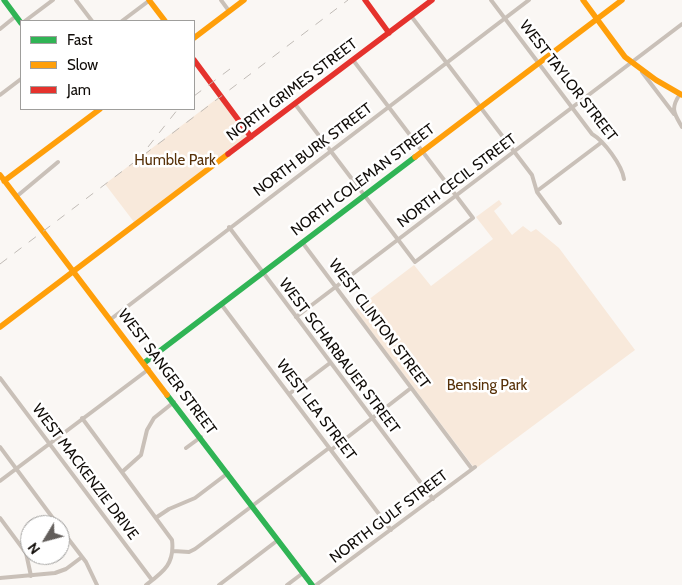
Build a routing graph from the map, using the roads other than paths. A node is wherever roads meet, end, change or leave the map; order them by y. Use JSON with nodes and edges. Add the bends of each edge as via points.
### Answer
{"nodes":[{"id":1,"x":4,"y":0,"type":"edge"},
{"id":2,"x":53,"y":0,"type":"edge"},
{"id":3,"x":76,"y":0,"type":"edge"},
{"id":4,"x":149,"y":0,"type":"edge"},
{"id":5,"x":221,"y":0,"type":"edge"},
{"id":6,"x":244,"y":0,"type":"edge"},
{"id":7,"x":364,"y":0,"type":"edge"},
{"id":8,"x":432,"y":0,"type":"edge"},
{"id":9,"x":491,"y":0,"type":"edge"},
{"id":10,"x":530,"y":0,"type":"edge"},
{"id":11,"x":583,"y":0,"type":"edge"},
{"id":12,"x":622,"y":0,"type":"edge"},
{"id":13,"x":229,"y":11,"type":"junction"},
{"id":14,"x":16,"y":16,"type":"junction"},
{"id":15,"x":411,"y":16,"type":"junction"},
{"id":16,"x":505,"y":19,"type":"junction"},
{"id":17,"x":598,"y":19,"type":"junction"},
{"id":18,"x":26,"y":20,"type":"edge"},
{"id":19,"x":91,"y":20,"type":"edge"},
{"id":20,"x":123,"y":20,"type":"edge"},
{"id":21,"x":164,"y":20,"type":"edge"},
{"id":22,"x":20,"y":22,"type":"edge"},
{"id":23,"x":682,"y":24,"type":"edge"},
{"id":24,"x":0,"y":29,"type":"edge"},
{"id":25,"x":389,"y":33,"type":"junction"},
{"id":26,"x":195,"y":37,"type":"edge"},
{"id":27,"x":353,"y":60,"type":"junction"},
{"id":28,"x":195,"y":61,"type":"edge"},
{"id":29,"x":446,"y":63,"type":"junction"},
{"id":30,"x":539,"y":63,"type":"junction"},
{"id":31,"x":632,"y":63,"type":"junction"},
{"id":32,"x":641,"y":70,"type":"junction"},
{"id":33,"x":20,"y":79,"type":"edge"},
{"id":34,"x":0,"y":94,"type":"edge"},
{"id":35,"x":681,"y":94,"type":"edge"},
{"id":36,"x":295,"y":104,"type":"junction"},
{"id":37,"x":389,"y":106,"type":"junction"},
{"id":38,"x":572,"y":107,"type":"junction"},
{"id":39,"x":480,"y":108,"type":"junction"},
{"id":40,"x":87,"y":110,"type":"edge"},
{"id":41,"x":99,"y":110,"type":"edge"},
{"id":42,"x":674,"y":114,"type":"junction"},
{"id":43,"x":91,"y":116,"type":"junction"},
{"id":44,"x":682,"y":127,"type":"edge"},
{"id":45,"x":251,"y":137,"type":"junction"},
{"id":46,"x":602,"y":142,"type":"junction"},
{"id":47,"x":330,"y":150,"type":"junction"},
{"id":48,"x":423,"y":151,"type":"junction"},
{"id":49,"x":514,"y":152,"type":"junction"},
{"id":50,"x":58,"y":162,"type":"dead end"},
{"id":51,"x":0,"y":175,"type":"edge"},
{"id":52,"x":624,"y":179,"type":"dead end"},
{"id":53,"x":4,"y":181,"type":"junction"},
{"id":54,"x":537,"y":191,"type":"junction"},
{"id":55,"x":364,"y":195,"type":"junction"},
{"id":56,"x":456,"y":195,"type":"junction"},
{"id":57,"x":16,"y":197,"type":"junction"},
{"id":58,"x":560,"y":223,"type":"dead end"},
{"id":59,"x":229,"y":227,"type":"junction"},
{"id":60,"x":398,"y":239,"type":"junction"},
{"id":61,"x":302,"y":242,"type":"junction"},
{"id":62,"x":74,"y":271,"type":"junction"},
{"id":63,"x":262,"y":272,"type":"junction"},
{"id":64,"x":335,"y":287,"type":"junction"},
{"id":65,"x":221,"y":304,"type":"junction"},
{"id":66,"x":296,"y":317,"type":"junction"},
{"id":67,"x":110,"y":318,"type":"junction"},
{"id":68,"x":0,"y":327,"type":"edge"},
{"id":69,"x":144,"y":363,"type":"junction"},
{"id":70,"x":330,"y":363,"type":"junction"},
{"id":71,"x":149,"y":368,"type":"junction"},
{"id":72,"x":0,"y":378,"type":"edge"},
{"id":73,"x":412,"y":388,"type":"junction"},
{"id":74,"x":289,"y":394,"type":"junction"},
{"id":75,"x":174,"y":402,"type":"junction"},
{"id":76,"x":82,"y":418,"type":"junction"},
{"id":77,"x":372,"y":418,"type":"junction"},
{"id":78,"x":201,"y":437,"type":"junction"},
{"id":79,"x":48,"y":444,"type":"junction"},
{"id":80,"x":0,"y":446,"type":"edge"},
{"id":81,"x":186,"y":448,"type":"dead end"},
{"id":82,"x":330,"y":449,"type":"junction"},
{"id":83,"x":473,"y":468,"type":"joint"},
{"id":84,"x":16,"y":469,"type":"junction"},
{"id":85,"x":122,"y":472,"type":"junction"},
{"id":86,"x":228,"y":473,"type":"junction"},
{"id":87,"x":0,"y":481,"type":"edge"},
{"id":88,"x":433,"y":498,"type":"junction"},
{"id":89,"x":253,"y":506,"type":"junction"},
{"id":90,"x":51,"y":515,"type":"edge"},
{"id":91,"x":157,"y":517,"type":"junction"},
{"id":92,"x":0,"y":518,"type":"edge"},
{"id":93,"x":391,"y":530,"type":"junction"},
{"id":94,"x":278,"y":540,"type":"junction"},
{"id":95,"x":70,"y":541,"type":"edge"},
{"id":96,"x":173,"y":552,"type":"junction"},
{"id":97,"x":82,"y":557,"type":"junction"},
{"id":98,"x":303,"y":573,"type":"junction"},
{"id":99,"x":31,"y":576,"type":"junction"},
{"id":100,"x":0,"y":578,"type":"edge"},
{"id":101,"x":152,"y":580,"type":"junction"},
{"id":102,"x":97,"y":585,"type":"edge"},
{"id":103,"x":146,"y":585,"type":"edge"},
{"id":104,"x":219,"y":585,"type":"edge"},
{"id":105,"x":287,"y":585,"type":"edge"},
{"id":106,"x":312,"y":585,"type":"edge"},
{"id":107,"x":316,"y":585,"type":"edge"}],
"edges":[{"from":1,"to":14,"type":"main road"},
{"from":2,"to":18,"type":"street"},
{"from":3,"to":19,"type":"street"},
{"from":4,"to":20,"type":"street"},
{"from":4,"to":21,"type":"main road"},
{"from":5,"to":13,"type":"street"},
{"from":6,"to":13,"type":"main road"},
{"from":7,"to":25,"type":"main road"},
{"from":8,"to":15,"type":"main road","name":"NORTH GRIMES STREET"},
{"from":9,"to":16,"type":"street","name":"WEST TAYLOR STREET"},
{"from":10,"to":16,"type":"street","name":"NORTH BURK STREET"},
{"from":11,"to":17,"type":"main road"},
{"from":12,"to":17,"type":"main road","name":"NORTH COLEMAN STREET"},
{"from":13,"to":26,"type":"main road"},
{"from":14,"to":22,"type":"main road"},
{"from":14,"to":24,"type":"street"},
{"from":15,"to":25,"type":"main road","name":"NORTH GRIMES STREET"},
{"from":15,"to":29,"type":"street"},
{"from":16,"to":29,"type":"street","name":"NORTH BURK STREET"},
{"from":16,"to":30,"type":"street","name":"WEST TAYLOR STREET"},
{"from":17,"to":30,"type":"main road","name":"NORTH COLEMAN STREET"},
{"from":17,"to":31,"type":"main road"},
{"from":23,"to":31,"type":"street","name":"NORTH CECIL STREET"},
{"from":25,"to":27,"type":"main road","name":"NORTH GRIMES STREET"},
{"from":27,"to":36,"type":"main road","name":"NORTH GRIMES STREET"},
{"from":27,"to":37,"type":"street"},
{"from":28,"to":45,"type":"main road"},
{"from":29,"to":37,"type":"street","name":"NORTH BURK STREET"},
{"from":29,"to":39,"type":"street"},
{"from":30,"to":38,"type":"street","name":"WEST TAYLOR STREET"},
{"from":30,"to":39,"type":"main road","name":"NORTH COLEMAN STREET"},
{"from":31,"to":32,"type":"main road"},
{"from":31,"to":38,"type":"street","name":"NORTH CECIL STREET"},
{"from":32,"to":35,"type":"main road"},
{"from":32,"to":42,"type":"street"},
{"from":33,"to":34,"type":"street"},
{"from":35,"to":42,"type":"street","via":[[673,106]]},
{"from":36,"to":45,"type":"main road","name":"NORTH GRIMES STREET"},
{"from":36,"to":47,"type":"street"},
{"from":37,"to":47,"type":"street","name":"NORTH BURK STREET"},
{"from":37,"to":48,"type":"street"},
{"from":38,"to":46,"type":"street","name":"WEST TAYLOR STREET"},
{"from":38,"to":49,"type":"street","name":"NORTH CECIL STREET"},
{"from":39,"to":48,"type":"main road","name":"NORTH COLEMAN STREET"},
{"from":39,"to":49,"type":"street"},
{"from":40,"to":43,"type":"main road"},
{"from":41,"to":43,"type":"main road"},
{"from":42,"to":44,"type":"street"},
{"from":43,"to":53,"type":"main road"},
{"from":45,"to":62,"type":"main road","name":"NORTH GRIMES STREET"},
{"from":46,"to":52,"type":"street","name":"WEST TAYLOR STREET","via":[[622,169]]},
{"from":46,"to":54,"type":"street"},
{"from":47,"to":55,"type":"street"},
{"from":47,"to":59,"type":"street","name":"NORTH BURK STREET"},
{"from":48,"to":55,"type":"main road","name":"NORTH COLEMAN STREET"},
{"from":48,"to":56,"type":"street"},
{"from":49,"to":54,"type":"street","via":[[532,176]]},
{"from":49,"to":56,"type":"street","name":"NORTH CECIL STREET"},
{"from":50,"to":57,"type":"street"},
{"from":51,"to":53,"type":"main road","name":"WEST SANGER STREET"},
{"from":53,"to":57,"type":"main road","name":"WEST SANGER STREET"},
{"from":54,"to":58,"type":"street"},
{"from":55,"to":60,"type":"street"},
{"from":55,"to":61,"type":"main road","name":"NORTH COLEMAN STREET"},
{"from":56,"to":60,"type":"street","name":"NORTH CECIL STREET"},
{"from":56,"to":60,"type":"street","via":[[473,218],[415,262]]},
{"from":57,"to":62,"type":"main road","name":"WEST SANGER STREET"},
{"from":59,"to":63,"type":"street","name":"WEST SCHARBAUER STREET"},
{"from":59,"to":67,"type":"street","name":"NORTH BURK STREET"},
{"from":60,"to":64,"type":"street","name":"NORTH CECIL STREET"},
{"from":61,"to":63,"type":"main road","name":"NORTH COLEMAN STREET"},
{"from":61,"to":64,"type":"street","name":"WEST CLINTON STREET"},
{"from":62,"to":67,"type":"main road","name":"WEST SANGER STREET"},
{"from":62,"to":68,"type":"main road","name":"NORTH GRIMES STREET"},
{"from":63,"to":65,"type":"main road","name":"NORTH COLEMAN STREET"},
{"from":63,"to":66,"type":"street","name":"WEST SCHARBAUER STREET"},
{"from":64,"to":66,"type":"street","name":"NORTH CECIL STREET"},
{"from":64,"to":73,"type":"street","name":"WEST CLINTON STREET"},
{"from":65,"to":69,"type":"main road","name":"NORTH COLEMAN STREET"},
{"from":65,"to":74,"type":"street","name":"WEST LEA STREET"},
{"from":66,"to":70,"type":"street","name":"WEST SCHARBAUER STREET"},
{"from":67,"to":69,"type":"main road","name":"WEST SANGER STREET"},
{"from":69,"to":71,"type":"main road","name":"WEST SANGER STREET"},
{"from":70,"to":74,"type":"street"},
{"from":70,"to":77,"type":"street","name":"WEST SCHARBAUER STREET"},
{"from":71,"to":75,"type":"main road","name":"WEST SANGER STREET"},
{"from":71,"to":76,"type":"street"},
{"from":72,"to":79,"type":"street","name":"WEST MACKENZIE DRIVE"},
{"from":73,"to":77,"type":"street"},
{"from":73,"to":83,"type":"street","name":"WEST CLINTON STREET"},
{"from":74,"to":82,"type":"street","name":"WEST LEA STREET"},
{"from":75,"to":78,"type":"main road","name":"WEST SANGER STREET"},
{"from":75,"to":85,"type":"street","via":[[154,418],[147,430],[141,456]]},
{"from":76,"to":79,"type":"street"},
{"from":76,"to":85,"type":"street"},
{"from":77,"to":82,"type":"street"},
{"from":77,"to":88,"type":"street","name":"WEST SCHARBAUER STREET"},
{"from":78,"to":81,"type":"street"},
{"from":78,"to":86,"type":"main road","name":"WEST SANGER STREET"},
{"from":79,"to":84,"type":"street"},
{"from":79,"to":101,"type":"street","name":"WEST MACKENZIE DRIVE"},
{"from":80,"to":84,"type":"street"},
{"from":82,"to":89,"type":"street"},
{"from":82,"to":93,"type":"street","name":"WEST LEA STREET"},
{"from":83,"to":88,"type":"street","name":"NORTH GULF STREET"},
{"from":84,"to":87,"type":"street"},
{"from":84,"to":90,"type":"street"},
{"from":85,"to":91,"type":"street"},
{"from":86,"to":89,"type":"main road","name":"WEST SANGER STREET"},
{"from":86,"to":91,"type":"street","via":[[195,498]]},
{"from":88,"to":93,"type":"street","name":"NORTH GULF STREET"},
{"from":89,"to":94,"type":"main road","name":"WEST SANGER STREET"},
{"from":89,"to":96,"type":"street","via":[[195,549]]},
{"from":91,"to":96,"type":"street","via":[[171,537]]},
{"from":92,"to":99,"type":"street","via":[[26,553]]},
{"from":93,"to":107,"type":"street","name":"NORTH GULF STREET"},
{"from":94,"to":98,"type":"main road","name":"WEST SANGER STREET"},
{"from":94,"to":104,"type":"street"},
{"from":95,"to":97,"type":"street"},
{"from":96,"to":101,"type":"street","via":[[167,567]]},
{"from":97,"to":99,"type":"street","via":[[60,572]]},
{"from":97,"to":102,"type":"street"},
{"from":98,"to":105,"type":"street"},
{"from":98,"to":106,"type":"main road","name":"WEST SANGER STREET"},
{"from":99,"to":100,"type":"street"},
{"from":101,"to":103,"type":"street"}]}
